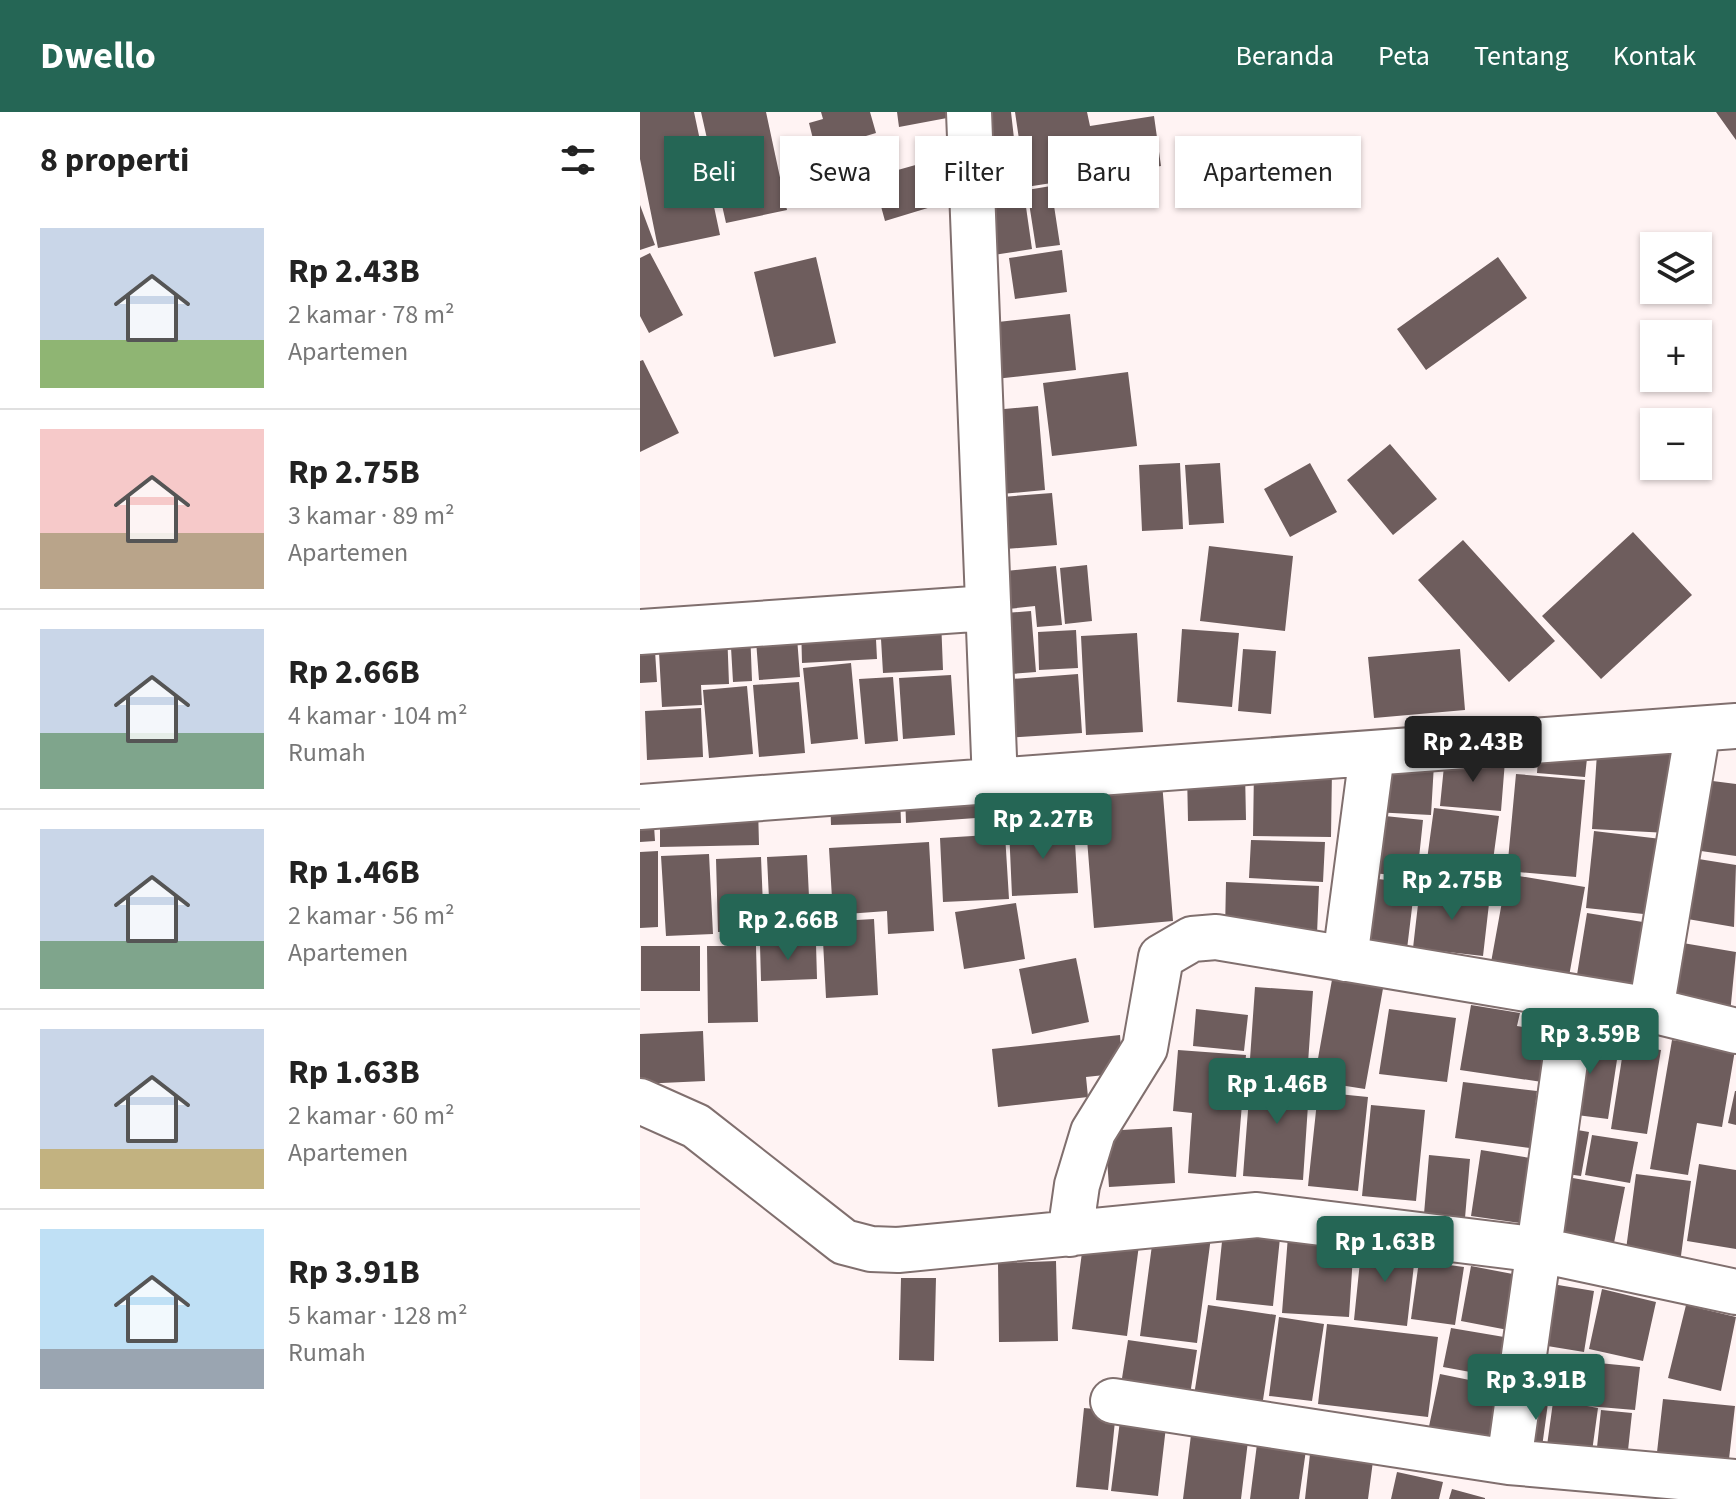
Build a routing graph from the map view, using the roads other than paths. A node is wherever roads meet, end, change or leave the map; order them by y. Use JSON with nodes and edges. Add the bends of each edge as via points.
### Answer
{"nodes":[{"id":1,"x":969,"y":112,"type":"edge"},
{"id":2,"x":988,"y":608,"type":"junction"},
{"id":3,"x":640,"y":632,"type":"edge"},
{"id":4,"x":1717,"y":727,"type":"edge"},
{"id":5,"x":1372,"y":754,"type":"junction"},
{"id":6,"x":995,"y":783,"type":"junction"},
{"id":7,"x":640,"y":807,"type":"edge"},
{"id":8,"x":1345,"y":959,"type":"junction"},
{"id":9,"x":1574,"y":998,"type":"junction"},
{"id":10,"x":1651,"y":1010,"type":"junction"},
{"id":11,"x":1736,"y":1031,"type":"edge"},
{"id":12,"x":640,"y":1101,"type":"edge"},
{"id":13,"x":1070,"y":1234,"type":"junction"},
{"id":14,"x":1540,"y":1250,"type":"junction"},
{"id":15,"x":1736,"y":1292,"type":"edge"},
{"id":16,"x":1113,"y":1401,"type":"dead end"},
{"id":17,"x":1509,"y":1462,"type":"junction"},
{"id":18,"x":1736,"y":1482,"type":"edge"}],
"edges":[{"from":1,"to":2,"type":"street"},
{"from":2,"to":3,"type":"street"},
{"from":2,"to":6,"type":"street"},
{"from":4,"to":5,"type":"street"},
{"from":4,"to":10,"type":"street"},
{"from":5,"to":6,"type":"street"},
{"from":5,"to":8,"type":"street"},
{"from":6,"to":7,"type":"street"},
{"from":8,"to":9,"type":"street"},
{"from":8,"to":13,"type":"street","via":[[1216,937],[1192,939],[1161,957],[1145,1048],[1093,1132]]},
{"from":9,"to":10,"type":"street"},
{"from":9,"to":14,"type":"street"},
{"from":10,"to":11,"type":"street"},
{"from":12,"to":13,"type":"street","via":[[696,1126],[844,1242],[898,1250]]},
{"from":13,"to":14,"type":"street","via":[[1257,1215]]},
{"from":14,"to":15,"type":"street"},
{"from":14,"to":17,"type":"street"},
{"from":16,"to":17,"type":"street"},
{"from":17,"to":18,"type":"street"}]}
